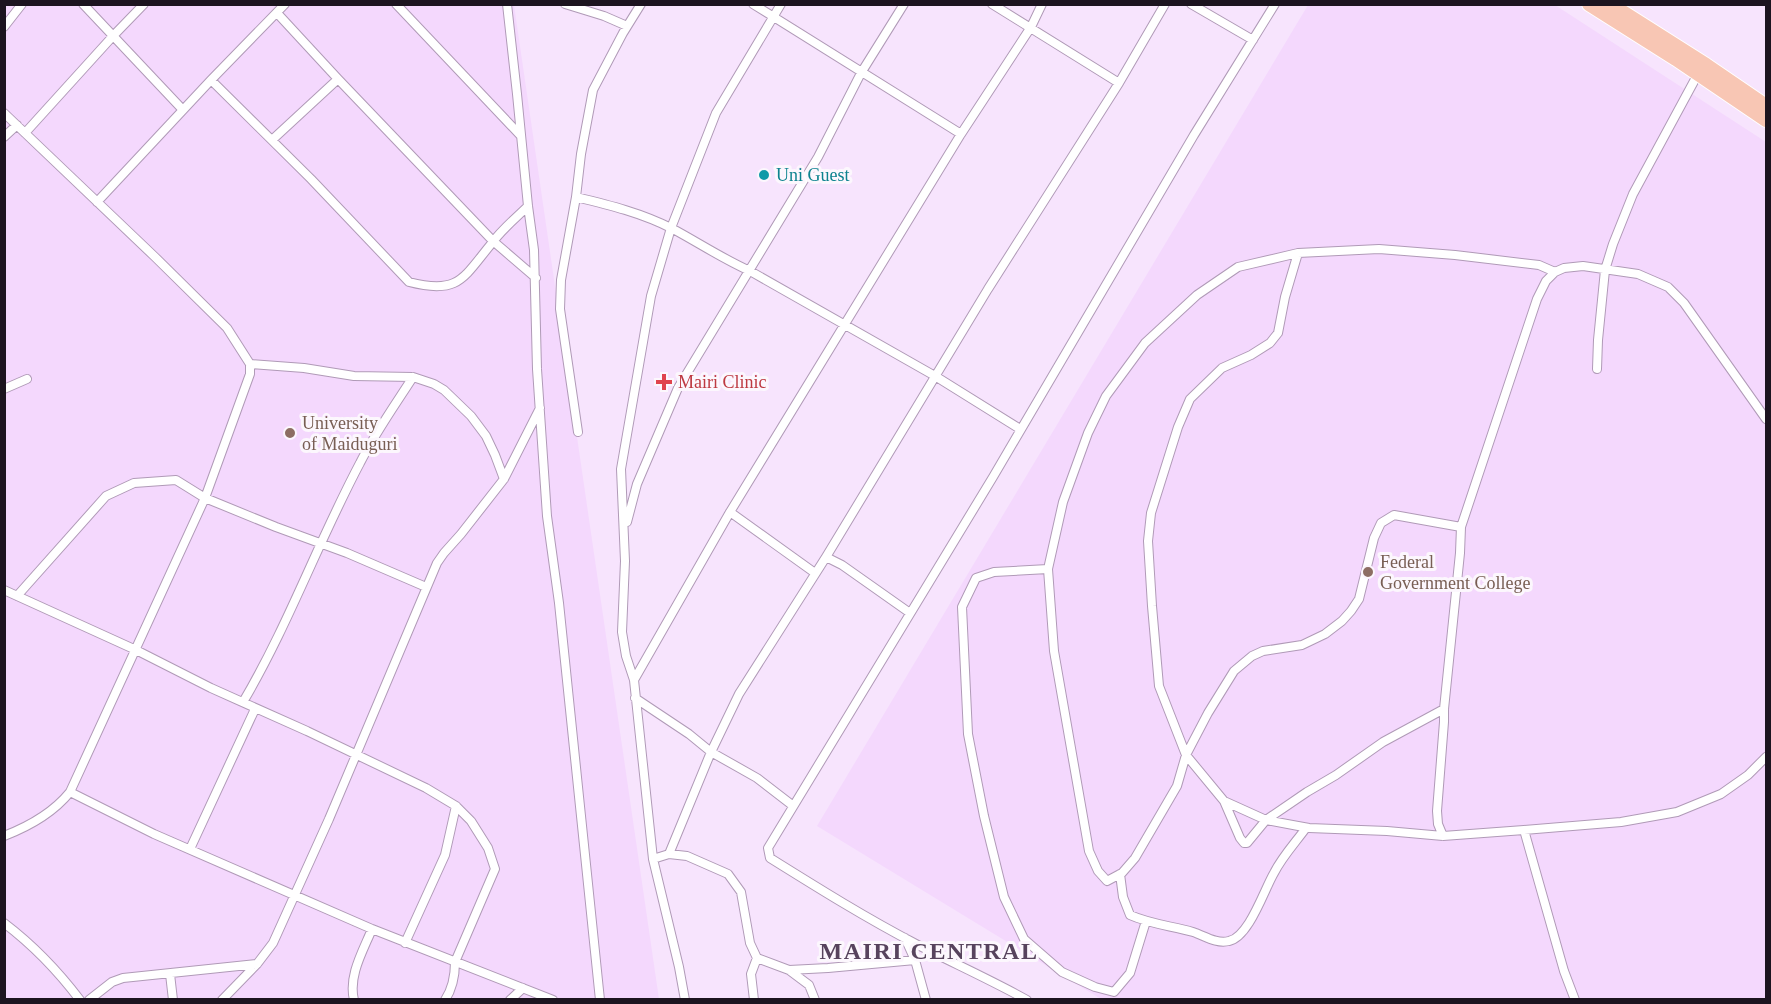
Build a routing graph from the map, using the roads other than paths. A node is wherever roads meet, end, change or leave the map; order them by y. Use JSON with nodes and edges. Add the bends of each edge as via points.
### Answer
{"nodes":[{"id":1,"x":22,"y":4,"type":"edge"},
{"id":2,"x":82,"y":4,"type":"edge"},
{"id":3,"x":144,"y":4,"type":"edge"},
{"id":4,"x":285,"y":4,"type":"edge"},
{"id":5,"x":396,"y":4,"type":"edge"},
{"id":6,"x":507,"y":4,"type":"edge"},
{"id":7,"x":565,"y":4,"type":"edge"},
{"id":8,"x":641,"y":4,"type":"edge"},
{"id":9,"x":753,"y":4,"type":"edge"},
{"id":10,"x":781,"y":4,"type":"edge"},
{"id":11,"x":904,"y":4,"type":"edge"},
{"id":12,"x":992,"y":4,"type":"edge"},
{"id":13,"x":1042,"y":4,"type":"edge"},
{"id":14,"x":1165,"y":4,"type":"edge"},
{"id":15,"x":1191,"y":4,"type":"edge"},
{"id":16,"x":1275,"y":4,"type":"edge"},
{"id":17,"x":1588,"y":4,"type":"edge"},
{"id":18,"x":1610,"y":4,"type":"edge"},
{"id":19,"x":277,"y":13,"type":"junction"},
{"id":20,"x":773,"y":17,"type":"junction"},
{"id":21,"x":627,"y":26,"type":"junction"},
{"id":22,"x":4,"y":27,"type":"edge"},
{"id":23,"x":1030,"y":27,"type":"junction"},
{"id":24,"x":112,"y":36,"type":"junction"},
{"id":25,"x":1253,"y":40,"type":"junction"},
{"id":26,"x":1700,"y":69,"type":"junction"},
{"id":27,"x":861,"y":73,"type":"junction"},
{"id":28,"x":338,"y":79,"type":"junction"},
{"id":29,"x":210,"y":80,"type":"junction"},
{"id":30,"x":1119,"y":82,"type":"junction"},
{"id":31,"x":1767,"y":105,"type":"edge"},
{"id":32,"x":183,"y":110,"type":"junction"},
{"id":33,"x":4,"y":113,"type":"edge"},
{"id":34,"x":1767,"y":120,"type":"edge"},
{"id":35,"x":17,"y":125,"type":"junction"},
{"id":36,"x":25,"y":133,"type":"junction"},
{"id":37,"x":961,"y":134,"type":"junction"},
{"id":38,"x":521,"y":136,"type":"junction"},
{"id":39,"x":4,"y":137,"type":"edge"},
{"id":40,"x":272,"y":140,"type":"junction"},
{"id":41,"x":576,"y":197,"type":"junction"},
{"id":42,"x":97,"y":202,"type":"junction"},
{"id":43,"x":528,"y":206,"type":"junction"},
{"id":44,"x":671,"y":228,"type":"junction"},
{"id":45,"x":493,"y":240,"type":"junction"},
{"id":46,"x":1298,"y":252,"type":"junction"},
{"id":47,"x":1605,"y":270,"type":"junction"},
{"id":48,"x":750,"y":271,"type":"junction"},
{"id":49,"x":1555,"y":272,"type":"junction"},
{"id":50,"x":536,"y":278,"type":"junction"},
{"id":51,"x":844,"y":325,"type":"junction"},
{"id":52,"x":250,"y":364,"type":"junction"},
{"id":53,"x":1597,"y":369,"type":"dead end"},
{"id":54,"x":935,"y":376,"type":"junction"},
{"id":55,"x":413,"y":377,"type":"junction"},
{"id":56,"x":27,"y":378,"type":"dead end"},
{"id":57,"x":4,"y":388,"type":"edge"},
{"id":58,"x":540,"y":407,"type":"junction"},
{"id":59,"x":1767,"y":419,"type":"edge"},
{"id":60,"x":1020,"y":429,"type":"junction"},
{"id":61,"x":578,"y":432,"type":"dead end"},
{"id":62,"x":504,"y":478,"type":"junction"},
{"id":63,"x":205,"y":498,"type":"junction"},
{"id":64,"x":730,"y":512,"type":"junction"},
{"id":65,"x":1461,"y":527,"type":"junction"},
{"id":66,"x":624,"y":532,"type":"junction"},
{"id":67,"x":321,"y":543,"type":"junction"},
{"id":68,"x":826,"y":557,"type":"junction"},
{"id":69,"x":1048,"y":569,"type":"junction"},
{"id":70,"x":815,"y":573,"type":"junction"},
{"id":71,"x":426,"y":587,"type":"junction"},
{"id":72,"x":4,"y":590,"type":"edge"},
{"id":73,"x":17,"y":596,"type":"junction"},
{"id":74,"x":910,"y":613,"type":"junction"},
{"id":75,"x":136,"y":650,"type":"junction"},
{"id":76,"x":634,"y":680,"type":"junction"},
{"id":77,"x":635,"y":698,"type":"junction"},
{"id":78,"x":243,"y":702,"type":"junction"},
{"id":79,"x":255,"y":708,"type":"junction"},
{"id":80,"x":1444,"y":710,"type":"junction"},
{"id":81,"x":711,"y":752,"type":"junction"},
{"id":82,"x":357,"y":754,"type":"junction"},
{"id":83,"x":1186,"y":756,"type":"junction"},
{"id":84,"x":1767,"y":757,"type":"edge"},
{"id":85,"x":70,"y":792,"type":"junction"},
{"id":86,"x":1224,"y":801,"type":"junction"},
{"id":87,"x":792,"y":805,"type":"junction"},
{"id":88,"x":456,"y":806,"type":"junction"},
{"id":89,"x":1266,"y":820,"type":"junction"},
{"id":90,"x":1306,"y":828,"type":"junction"},
{"id":91,"x":1524,"y":830,"type":"junction"},
{"id":92,"x":18,"y":831,"type":"junction"},
{"id":93,"x":4,"y":836,"type":"edge"},
{"id":94,"x":1443,"y":836,"type":"junction"},
{"id":95,"x":4,"y":844,"type":"edge"},
{"id":96,"x":190,"y":849,"type":"junction"},
{"id":97,"x":669,"y":854,"type":"junction"},
{"id":98,"x":653,"y":859,"type":"junction"},
{"id":99,"x":1120,"y":874,"type":"junction"},
{"id":100,"x":295,"y":895,"type":"junction"},
{"id":101,"x":1146,"y":921,"type":"junction"},
{"id":102,"x":4,"y":923,"type":"edge"},
{"id":103,"x":372,"y":929,"type":"junction"},
{"id":104,"x":905,"y":938,"type":"junction"},
{"id":105,"x":405,"y":943,"type":"junction"},
{"id":106,"x":757,"y":958,"type":"junction"},
{"id":107,"x":915,"y":960,"type":"junction"},
{"id":108,"x":455,"y":962,"type":"junction"},
{"id":109,"x":257,"y":964,"type":"junction"},
{"id":110,"x":789,"y":970,"type":"junction"},
{"id":111,"x":170,"y":974,"type":"junction"},
{"id":112,"x":523,"y":988,"type":"junction"},
{"id":113,"x":80,"y":999,"type":"edge"},
{"id":114,"x":89,"y":999,"type":"edge"},
{"id":115,"x":173,"y":999,"type":"edge"},
{"id":116,"x":222,"y":999,"type":"edge"},
{"id":117,"x":354,"y":999,"type":"edge"},
{"id":118,"x":445,"y":999,"type":"edge"},
{"id":119,"x":510,"y":999,"type":"edge"},
{"id":120,"x":553,"y":999,"type":"edge"},
{"id":121,"x":600,"y":999,"type":"edge"},
{"id":122,"x":685,"y":999,"type":"edge"},
{"id":123,"x":754,"y":999,"type":"edge"},
{"id":124,"x":815,"y":999,"type":"edge"},
{"id":125,"x":926,"y":999,"type":"edge"},
{"id":126,"x":1027,"y":999,"type":"edge"},
{"id":127,"x":1575,"y":999,"type":"edge"}],
"edges":[{"from":1,"to":22,"type":"street"},
{"from":2,"to":24,"type":"street"},
{"from":3,"to":24,"type":"street"},
{"from":4,"to":19,"type":"street"},
{"from":5,"to":38,"type":"street"},
{"from":6,"to":38,"type":"street"},
{"from":7,"to":21,"type":"street"},
{"from":8,"to":21,"type":"street"},
{"from":9,"to":20,"type":"street"},
{"from":10,"to":20,"type":"street"},
{"from":11,"to":27,"type":"street"},
{"from":12,"to":23,"type":"street"},
{"from":13,"to":23,"type":"street"},
{"from":14,"to":30,"type":"street"},
{"from":15,"to":25,"type":"street"},
{"from":16,"to":25,"type":"street"},
{"from":17,"to":26,"type":"highway"},
{"from":18,"to":26,"type":"highway"},
{"from":19,"to":28,"type":"street"},
{"from":19,"to":29,"type":"street"},
{"from":20,"to":27,"type":"street"},
{"from":20,"to":44,"type":"street","via":[[716,113]]},
{"from":21,"to":41,"type":"street","via":[[593,90]]},
{"from":23,"to":30,"type":"street"},
{"from":23,"to":37,"type":"street"},
{"from":24,"to":32,"type":"street"},
{"from":24,"to":36,"type":"street"},
{"from":25,"to":60,"type":"street"},
{"from":26,"to":31,"type":"highway"},
{"from":26,"to":34,"type":"highway"},
{"from":26,"to":47,"type":"street","via":[[1633,194]]},
{"from":27,"to":37,"type":"street"},
{"from":27,"to":48,"type":"street","via":[[818,157]]},
{"from":28,"to":40,"type":"street"},
{"from":28,"to":45,"type":"street"},
{"from":29,"to":32,"type":"street"},
{"from":29,"to":40,"type":"street"},
{"from":30,"to":54,"type":"street"},
{"from":32,"to":42,"type":"street"},
{"from":33,"to":35,"type":"street"},
{"from":35,"to":36,"type":"street"},
{"from":35,"to":39,"type":"street"},
{"from":36,"to":42,"type":"street"},
{"from":37,"to":51,"type":"street"},
{"from":38,"to":43,"type":"street"},
{"from":40,"to":45,"type":"street","via":[[408,282],[429,287],[455,283],[470,272]]},
{"from":41,"to":44,"type":"street","via":[[622,208]]},
{"from":41,"to":61,"type":"street","via":[[561,280],[560,309]]},
{"from":42,"to":52,"type":"street","via":[[227,328]]},
{"from":43,"to":45,"type":"street"},
{"from":43,"to":50,"type":"street"},
{"from":44,"to":48,"type":"street"},
{"from":44,"to":66,"type":"street","via":[[651,296],[621,469]]},
{"from":45,"to":50,"type":"street"},
{"from":46,"to":49,"type":"street","via":[[1379,249],[1539,265]]},
{"from":46,"to":69,"type":"street","via":[[1238,267],[1197,295],[1145,343],[1106,396],[1088,433],[1063,502]]},
{"from":46,"to":83,"type":"street","via":[[1278,333],[1251,355],[1222,368],[1190,399],[1151,513],[1148,541],[1159,686]]},
{"from":47,"to":49,"type":"street","via":[[1583,266]]},
{"from":47,"to":53,"type":"street"},
{"from":47,"to":59,"type":"street","via":[[1638,274],[1668,287],[1684,303]]},
{"from":48,"to":51,"type":"street"},
{"from":48,"to":66,"type":"street","via":[[678,388],[636,484]]},
{"from":49,"to":65,"type":"street","via":[[1537,299]]},
{"from":50,"to":58,"type":"street"},
{"from":51,"to":54,"type":"street"},
{"from":51,"to":64,"type":"street"},
{"from":52,"to":55,"type":"street","via":[[354,376]]},
{"from":52,"to":63,"type":"street","via":[[250,374]]},
{"from":54,"to":60,"type":"street"},
{"from":54,"to":68,"type":"street"},
{"from":55,"to":62,"type":"street","via":[[444,390],[471,416],[486,436]]},
{"from":55,"to":67,"type":"street","via":[[360,461]]},
{"from":56,"to":57,"type":"street"},
{"from":58,"to":62,"type":"street"},
{"from":58,"to":121,"type":"street","via":[[547,516]]},
{"from":60,"to":74,"type":"street"},
{"from":62,"to":71,"type":"street","via":[[444,553]]},
{"from":63,"to":67,"type":"street"},
{"from":63,"to":73,"type":"street","via":[[176,480],[134,483],[106,496]]},
{"from":63,"to":75,"type":"street"},
{"from":64,"to":70,"type":"street"},
{"from":64,"to":76,"type":"street"},
{"from":65,"to":80,"type":"street"},
{"from":65,"to":83,"type":"street","via":[[1394,515],[1381,523],[1359,598],[1351,611],[1325,634],[1302,645],[1263,651],[1234,671]]},
{"from":66,"to":76,"type":"street","via":[[622,632]]},
{"from":67,"to":71,"type":"street"},
{"from":67,"to":78,"type":"street"},
{"from":68,"to":70,"type":"street"},
{"from":68,"to":74,"type":"street"},
{"from":69,"to":99,"type":"street","via":[[1054,651],[1089,851],[1107,881]]},
{"from":69,"to":101,"type":"street","via":[[994,572],[976,578],[962,607],[968,734],[1004,897],[1024,939],[1062,972],[1114,992],[1130,973]]},
{"from":70,"to":81,"type":"street","via":[[740,694]]},
{"from":71,"to":82,"type":"street"},
{"from":72,"to":73,"type":"street"},
{"from":73,"to":75,"type":"street"},
{"from":74,"to":87,"type":"street"},
{"from":75,"to":78,"type":"street"},
{"from":75,"to":85,"type":"street"},
{"from":76,"to":77,"type":"street"},
{"from":77,"to":81,"type":"street"},
{"from":77,"to":98,"type":"street"},
{"from":78,"to":79,"type":"street"},
{"from":79,"to":82,"type":"street"},
{"from":79,"to":96,"type":"street"},
{"from":80,"to":89,"type":"street","via":[[1383,742]]},
{"from":80,"to":94,"type":"street","via":[[1437,811]]},
{"from":81,"to":87,"type":"street","via":[[757,778]]},
{"from":81,"to":97,"type":"street"},
{"from":82,"to":88,"type":"street"},
{"from":82,"to":100,"type":"street"},
{"from":83,"to":86,"type":"street"},
{"from":83,"to":99,"type":"street","via":[[1164,810],[1135,858]]},
{"from":84,"to":91,"type":"street","via":[[1721,794],[1677,812],[1622,822]]},
{"from":85,"to":92,"type":"street","via":[[52,811]]},
{"from":85,"to":96,"type":"street"},
{"from":86,"to":89,"type":"street"},
{"from":86,"to":89,"type":"street","via":[[1244,843]]},
{"from":87,"to":104,"type":"street","via":[[768,848],[770,858]]},
{"from":88,"to":105,"type":"street","via":[[444,855]]},
{"from":88,"to":108,"type":"street","via":[[488,848],[495,869]]},
{"from":89,"to":90,"type":"street"},
{"from":90,"to":94,"type":"street"},
{"from":90,"to":101,"type":"street","via":[[1274,873],[1245,930],[1230,941],[1216,941]]},
{"from":91,"to":94,"type":"street"},
{"from":91,"to":127,"type":"street"},
{"from":92,"to":93,"type":"street"},
{"from":92,"to":95,"type":"street"},
{"from":96,"to":100,"type":"street"},
{"from":97,"to":98,"type":"street"},
{"from":97,"to":106,"type":"street","via":[[687,856],[728,874],[741,892],[750,943]]},
{"from":98,"to":122,"type":"street"},
{"from":99,"to":101,"type":"street","via":[[1130,915]]},
{"from":100,"to":103,"type":"street"},
{"from":100,"to":109,"type":"street","via":[[273,943]]},
{"from":102,"to":113,"type":"street","via":[[22,936]]},
{"from":103,"to":105,"type":"street"},
{"from":103,"to":117,"type":"street","via":[[353,977]]},
{"from":104,"to":107,"type":"street"},
{"from":104,"to":126,"type":"street"},
{"from":105,"to":108,"type":"street"},
{"from":106,"to":110,"type":"street"},
{"from":106,"to":123,"type":"street","via":[[751,974]]},
{"from":107,"to":110,"type":"street"},
{"from":107,"to":125,"type":"street"},
{"from":108,"to":112,"type":"street"},
{"from":108,"to":118,"type":"street","via":[[455,978]]},
{"from":109,"to":111,"type":"street"},
{"from":109,"to":116,"type":"street"},
{"from":110,"to":124,"type":"street","via":[[809,985]]},
{"from":111,"to":114,"type":"street","via":[[112,982]]},
{"from":111,"to":115,"type":"street"},
{"from":112,"to":119,"type":"street"},
{"from":112,"to":120,"type":"street"}]}
